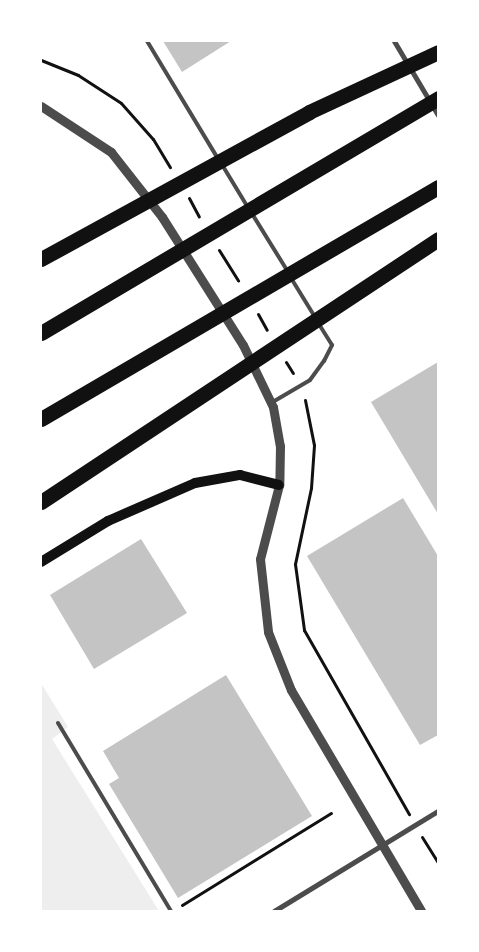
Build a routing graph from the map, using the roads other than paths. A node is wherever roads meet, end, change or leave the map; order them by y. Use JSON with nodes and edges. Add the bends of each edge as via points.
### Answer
{"nodes":[{"id":1,"x":147,"y":41,"type":"edge"},
{"id":2,"x":394,"y":41,"type":"edge"},
{"id":3,"x":438,"y":52,"type":"edge"},
{"id":4,"x":438,"y":98,"type":"edge"},
{"id":5,"x":41,"y":106,"type":"edge"},
{"id":6,"x":438,"y":115,"type":"edge"},
{"id":7,"x":438,"y":187,"type":"edge"},
{"id":8,"x":438,"y":239,"type":"edge"},
{"id":9,"x":41,"y":259,"type":"edge"},
{"id":10,"x":41,"y":333,"type":"edge"},
{"id":11,"x":271,"y":403,"type":"junction"},
{"id":12,"x":41,"y":419,"type":"edge"},
{"id":13,"x":278,"y":485,"type":"junction"},
{"id":14,"x":41,"y":502,"type":"edge"},
{"id":15,"x":41,"y":562,"type":"edge"},
{"id":16,"x":58,"y":723,"type":"dead end"},
{"id":17,"x":438,"y":811,"type":"edge"},
{"id":18,"x":381,"y":845,"type":"junction"},
{"id":19,"x":172,"y":911,"type":"edge"},
{"id":20,"x":274,"y":911,"type":"edge"},
{"id":21,"x":421,"y":911,"type":"edge"}],
"edges":[{"from":1,"to":11,"type":"lane","via":[[332,345],[310,380]]},
{"from":2,"to":6,"type":"street"},
{"from":3,"to":9,"type":"highway","via":[[309,112]]},
{"from":4,"to":10,"type":"highway"},
{"from":5,"to":11,"type":"street","via":[[111,152],[162,217],[243,345]]},
{"from":7,"to":12,"type":"highway"},
{"from":8,"to":14,"type":"highway","via":[[216,390]]},
{"from":11,"to":13,"type":"street","via":[[280,446]]},
{"from":13,"to":15,"type":"main road","via":[[240,475],[195,483],[108,521]]},
{"from":13,"to":18,"type":"street","via":[[260,559],[268,632],[291,690]]},
{"from":16,"to":19,"type":"lane"},
{"from":17,"to":18,"type":"street"},
{"from":18,"to":20,"type":"street"},
{"from":18,"to":21,"type":"street"}]}
